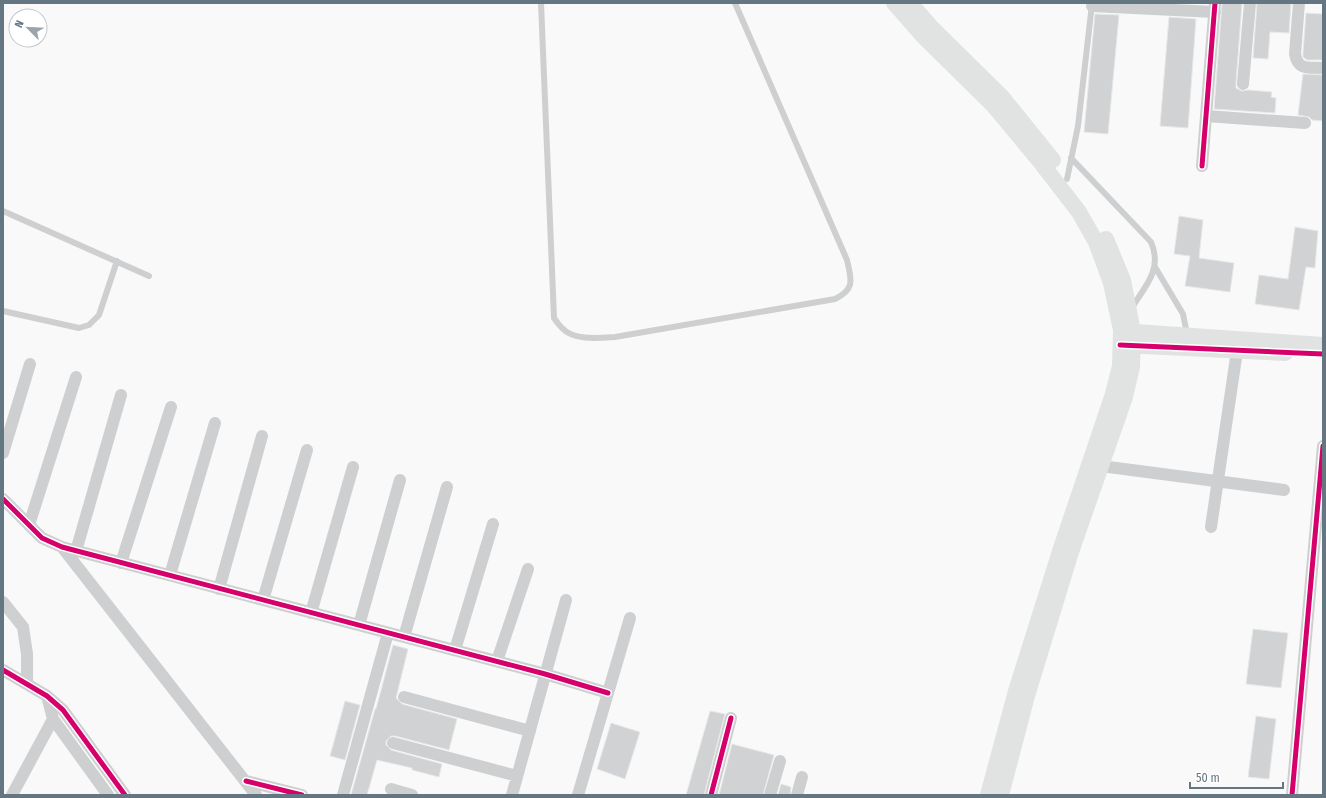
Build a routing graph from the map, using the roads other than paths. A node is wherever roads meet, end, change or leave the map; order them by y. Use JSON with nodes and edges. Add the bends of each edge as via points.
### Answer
{"nodes":[{"id":1,"x":541,"y":3,"type":"edge"},
{"id":2,"x":735,"y":3,"type":"edge"},
{"id":3,"x":894,"y":3,"type":"edge"},
{"id":4,"x":910,"y":3,"type":"edge"},
{"id":5,"x":1250,"y":3,"type":"edge"},
{"id":6,"x":1298,"y":3,"type":"edge"},
{"id":7,"x":1092,"y":4,"type":"edge"},
{"id":8,"x":1215,"y":7,"type":"edge"},
{"id":9,"x":1323,"y":68,"type":"edge"},
{"id":10,"x":1243,"y":84,"type":"dead end"},
{"id":11,"x":1206,"y":116,"type":"junction"},
{"id":12,"x":1305,"y":123,"type":"dead end"},
{"id":13,"x":1071,"y":158,"type":"junction"},
{"id":14,"x":1202,"y":166,"type":"dead end"},
{"id":15,"x":1067,"y":179,"type":"junction"},
{"id":16,"x":3,"y":211,"type":"edge"},
{"id":17,"x":117,"y":261,"type":"junction"},
{"id":18,"x":1155,"y":267,"type":"junction"},
{"id":19,"x":149,"y":276,"type":"dead end"},
{"id":20,"x":3,"y":311,"type":"edge"},
{"id":21,"x":1129,"y":312,"type":"junction"},
{"id":22,"x":1188,"y":335,"type":"junction"},
{"id":23,"x":1127,"y":338,"type":"junction"},
{"id":24,"x":1323,"y":344,"type":"edge"},
{"id":25,"x":1237,"y":350,"type":"junction"},
{"id":26,"x":1323,"y":354,"type":"edge"},
{"id":27,"x":30,"y":364,"type":"dead end"},
{"id":28,"x":76,"y":377,"type":"dead end"},
{"id":29,"x":121,"y":395,"type":"dead end"},
{"id":30,"x":171,"y":407,"type":"dead end"},
{"id":31,"x":214,"y":422,"type":"dead end"},
{"id":32,"x":262,"y":436,"type":"dead end"},
{"id":33,"x":1323,"y":446,"type":"edge"},
{"id":34,"x":307,"y":450,"type":"dead end"},
{"id":35,"x":3,"y":453,"type":"edge"},
{"id":36,"x":1100,"y":466,"type":"junction"},
{"id":37,"x":353,"y":467,"type":"dead end"},
{"id":38,"x":400,"y":480,"type":"dead end"},
{"id":39,"x":1218,"y":481,"type":"junction"},
{"id":40,"x":447,"y":487,"type":"dead end"},
{"id":41,"x":1284,"y":490,"type":"dead end"},
{"id":42,"x":3,"y":499,"type":"edge"},
{"id":43,"x":493,"y":524,"type":"dead end"},
{"id":44,"x":29,"y":525,"type":"junction"},
{"id":45,"x":1212,"y":527,"type":"dead end"},
{"id":46,"x":62,"y":547,"type":"junction"},
{"id":47,"x":76,"y":551,"type":"junction"},
{"id":48,"x":121,"y":563,"type":"junction"},
{"id":49,"x":1318,"y":566,"type":"edge"},
{"id":50,"x":528,"y":569,"type":"dead end"},
{"id":51,"x":170,"y":576,"type":"junction"},
{"id":52,"x":219,"y":589,"type":"junction"},
{"id":53,"x":263,"y":600,"type":"junction"},
{"id":54,"x":566,"y":600,"type":"dead end"},
{"id":55,"x":3,"y":602,"type":"edge"},
{"id":56,"x":311,"y":613,"type":"junction"},
{"id":57,"x":630,"y":618,"type":"dead end"},
{"id":58,"x":359,"y":625,"type":"junction"},
{"id":59,"x":388,"y":633,"type":"junction"},
{"id":60,"x":404,"y":637,"type":"junction"},
{"id":61,"x":455,"y":650,"type":"junction"},
{"id":62,"x":497,"y":661,"type":"junction"},
{"id":63,"x":3,"y":670,"type":"edge"},
{"id":64,"x":545,"y":674,"type":"junction"},
{"id":65,"x":27,"y":684,"type":"junction"},
{"id":66,"x":608,"y":693,"type":"junction"},
{"id":67,"x":46,"y":696,"type":"junction"},
{"id":68,"x":404,"y":697,"type":"dead end"},
{"id":69,"x":731,"y":718,"type":"dead end"},
{"id":70,"x":53,"y":719,"type":"junction"},
{"id":71,"x":530,"y":731,"type":"junction"},
{"id":72,"x":393,"y":743,"type":"dead end"},
{"id":73,"x":780,"y":761,"type":"dead end"},
{"id":74,"x":517,"y":776,"type":"junction"},
{"id":75,"x":802,"y":777,"type":"dead end"},
{"id":76,"x":246,"y":781,"type":"junction"},
{"id":77,"x":391,"y":789,"type":"dead end"},
{"id":78,"x":98,"y":790,"type":"edge"},
{"id":79,"x":12,"y":795,"type":"edge"},
{"id":80,"x":108,"y":795,"type":"edge"},
{"id":81,"x":124,"y":795,"type":"edge"},
{"id":82,"x":256,"y":795,"type":"edge"},
{"id":83,"x":302,"y":795,"type":"edge"},
{"id":84,"x":343,"y":795,"type":"edge"},
{"id":85,"x":412,"y":795,"type":"edge"},
{"id":86,"x":512,"y":795,"type":"edge"},
{"id":87,"x":578,"y":795,"type":"edge"},
{"id":88,"x":711,"y":795,"type":"edge"},
{"id":89,"x":770,"y":795,"type":"edge"},
{"id":90,"x":797,"y":795,"type":"edge"},
{"id":91,"x":988,"y":795,"type":"edge"},
{"id":92,"x":1001,"y":795,"type":"edge"},
{"id":93,"x":1292,"y":795,"type":"edge"}],
"edges":[{"from":1,"to":2,"type":"lane","via":[[554,318],[562,329],[573,335],[591,339],[835,299],[845,294],[851,285],[847,260]]},
{"from":3,"to":23,"type":"main road","via":[[923,36],[993,105],[1079,212],[1096,242]]},
{"from":4,"to":15,"type":"main road","via":[[1002,97]]},
{"from":5,"to":10,"type":"street"},
{"from":6,"to":9,"type":"street","via":[[1296,60],[1303,67]]},
{"from":7,"to":8,"type":"street"},
{"from":7,"to":13,"type":"lane","via":[[1078,126]]},
{"from":8,"to":11,"type":"street"},
{"from":11,"to":12,"type":"street"},
{"from":11,"to":14,"type":"street"},
{"from":13,"to":15,"type":"lane"},
{"from":13,"to":18,"type":"lane","via":[[1151,242],[1156,253]]},
{"from":15,"to":21,"type":"main road","via":[[1106,238],[1123,280]]},
{"from":16,"to":17,"type":"lane"},
{"from":17,"to":19,"type":"lane"},
{"from":17,"to":20,"type":"lane","via":[[99,315],[90,325],[79,328]]},
{"from":18,"to":21,"type":"lane","via":[[1150,280]]},
{"from":18,"to":22,"type":"lane","via":[[1183,314]]},
{"from":21,"to":23,"type":"main road"},
{"from":22,"to":23,"type":"main road"},
{"from":22,"to":24,"type":"main road"},
{"from":23,"to":25,"type":"main road"},
{"from":23,"to":36,"type":"main road","via":[[1132,367],[1125,397]]},
{"from":23,"to":91,"type":"main road","via":[[1113,394],[1018,683]]},
{"from":25,"to":26,"type":"main road"},
{"from":25,"to":39,"type":"street"},
{"from":27,"to":35,"type":"street"},
{"from":28,"to":44,"type":"street"},
{"from":29,"to":47,"type":"street"},
{"from":30,"to":48,"type":"street"},
{"from":31,"to":51,"type":"street"},
{"from":32,"to":52,"type":"street"},
{"from":33,"to":49,"type":"street"},
{"from":34,"to":53,"type":"street"},
{"from":36,"to":39,"type":"street"},
{"from":36,"to":92,"type":"main road","via":[[1027,696]]},
{"from":37,"to":56,"type":"street"},
{"from":38,"to":58,"type":"street"},
{"from":39,"to":41,"type":"street"},
{"from":39,"to":45,"type":"street"},
{"from":40,"to":60,"type":"street"},
{"from":42,"to":44,"type":"street"},
{"from":43,"to":61,"type":"street"},
{"from":44,"to":46,"type":"street","via":[[42,538]]},
{"from":46,"to":47,"type":"street"},
{"from":46,"to":76,"type":"street"},
{"from":47,"to":48,"type":"street"},
{"from":48,"to":51,"type":"street"},
{"from":49,"to":93,"type":"street"},
{"from":50,"to":62,"type":"street"},
{"from":51,"to":52,"type":"street"},
{"from":52,"to":53,"type":"street"},
{"from":53,"to":56,"type":"street"},
{"from":54,"to":64,"type":"street"},
{"from":55,"to":65,"type":"street","via":[[22,627],[28,654]]},
{"from":56,"to":58,"type":"street"},
{"from":57,"to":66,"type":"street"},
{"from":58,"to":59,"type":"street"},
{"from":59,"to":60,"type":"street"},
{"from":59,"to":84,"type":"street"},
{"from":60,"to":61,"type":"street"},
{"from":61,"to":62,"type":"street"},
{"from":62,"to":64,"type":"street"},
{"from":63,"to":65,"type":"street"},
{"from":64,"to":66,"type":"street"},
{"from":64,"to":71,"type":"street"},
{"from":65,"to":67,"type":"street"},
{"from":66,"to":87,"type":"street"},
{"from":67,"to":70,"type":"street"},
{"from":67,"to":81,"type":"street","via":[[63,710]]},
{"from":68,"to":71,"type":"street"},
{"from":69,"to":88,"type":"street"},
{"from":70,"to":78,"type":"street"},
{"from":70,"to":79,"type":"street"},
{"from":71,"to":74,"type":"street"},
{"from":72,"to":74,"type":"street"},
{"from":73,"to":89,"type":"street"},
{"from":74,"to":86,"type":"street"},
{"from":75,"to":90,"type":"street"},
{"from":76,"to":82,"type":"street"},
{"from":76,"to":83,"type":"street"},
{"from":77,"to":85,"type":"street"},
{"from":78,"to":80,"type":"street"}]}
